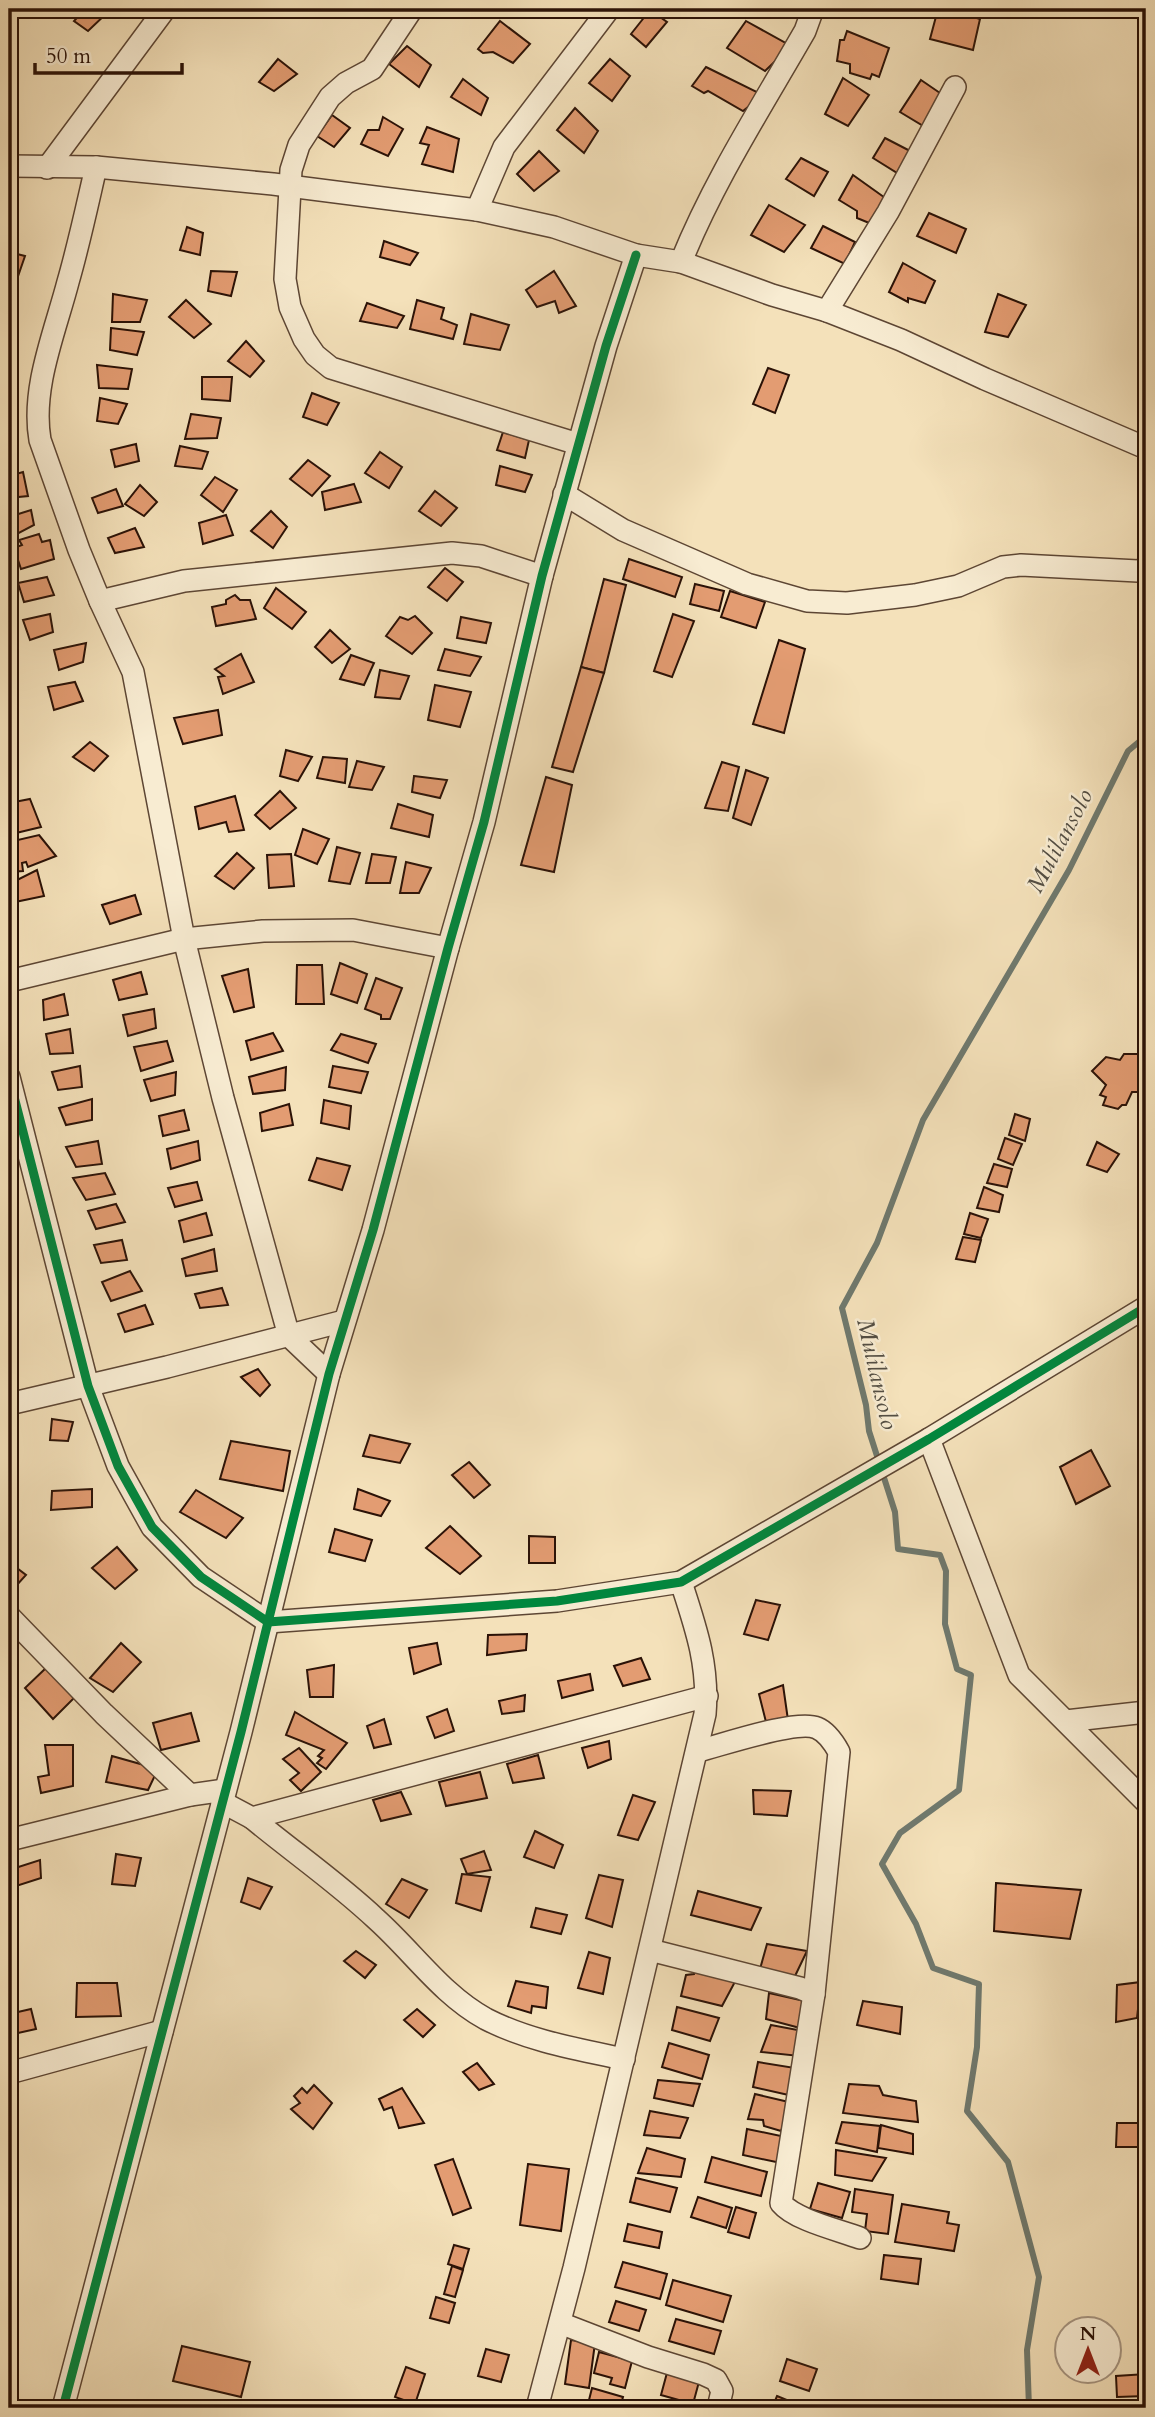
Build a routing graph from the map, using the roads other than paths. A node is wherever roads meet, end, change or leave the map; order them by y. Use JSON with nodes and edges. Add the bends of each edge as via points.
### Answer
{"nodes":[{"id":1,"x":165,"y":9,"type":"edge"},
{"id":2,"x":412,"y":9,"type":"edge"},
{"id":3,"x":609,"y":9,"type":"edge"},
{"id":4,"x":813,"y":9,"type":"edge"},
{"id":5,"x":955,"y":87,"type":"dead end"},
{"id":6,"x":9,"y":166,"type":"edge"},
{"id":7,"x":96,"y":167,"type":"junction"},
{"id":8,"x":47,"y":168,"type":"junction"},
{"id":9,"x":288,"y":186,"type":"junction"},
{"id":10,"x":477,"y":210,"type":"junction"},
{"id":11,"x":636,"y":255,"type":"junction"},
{"id":12,"x":681,"y":262,"type":"junction"},
{"id":13,"x":827,"y":311,"type":"junction"},
{"id":14,"x":578,"y":444,"type":"junction"},
{"id":15,"x":1146,"y":448,"type":"edge"},
{"id":16,"x":564,"y":494,"type":"junction"},
{"id":17,"x":1146,"y":569,"type":"edge"},
{"id":18,"x":542,"y":576,"type":"junction"},
{"id":19,"x":100,"y":601,"type":"junction"},
{"id":20,"x":184,"y":939,"type":"junction"},
{"id":21,"x":448,"y":948,"type":"junction"},
{"id":22,"x":9,"y":981,"type":"edge"},
{"id":23,"x":9,"y":1077,"type":"edge"},
{"id":24,"x":1146,"y":1307,"type":"edge"},
{"id":25,"x":344,"y":1321,"type":"junction"},
{"id":26,"x":289,"y":1336,"type":"junction"},
{"id":27,"x":329,"y":1374,"type":"junction"},
{"id":28,"x":88,"y":1386,"type":"junction"},
{"id":29,"x":9,"y":1404,"type":"edge"},
{"id":30,"x":929,"y":1438,"type":"junction"},
{"id":31,"x":681,"y":1582,"type":"junction"},
{"id":32,"x":9,"y":1616,"type":"edge"},
{"id":33,"x":268,"y":1622,"type":"junction"},
{"id":34,"x":707,"y":1696,"type":"junction"},
{"id":35,"x":1146,"y":1712,"type":"edge"},
{"id":36,"x":1066,"y":1721,"type":"junction"},
{"id":37,"x":698,"y":1751,"type":"junction"},
{"id":38,"x":190,"y":1795,"type":"junction"},
{"id":39,"x":223,"y":1796,"type":"junction"},
{"id":40,"x":1146,"y":1802,"type":"edge"},
{"id":41,"x":252,"y":1818,"type":"junction"},
{"id":42,"x":9,"y":1840,"type":"edge"},
{"id":43,"x":650,"y":1950,"type":"junction"},
{"id":44,"x":814,"y":1994,"type":"junction"},
{"id":45,"x":162,"y":2031,"type":"junction"},
{"id":46,"x":624,"y":2059,"type":"junction"},
{"id":47,"x":9,"y":2073,"type":"edge"},
{"id":48,"x":860,"y":2238,"type":"dead end"},
{"id":49,"x":559,"y":2323,"type":"junction"},
{"id":50,"x":62,"y":2408,"type":"edge"},
{"id":51,"x":537,"y":2408,"type":"edge"},
{"id":52,"x":718,"y":2408,"type":"edge"}],
"edges":[{"from":1,"to":8,"type":"street"},
{"from":2,"to":9,"type":"street","via":[[372,69],[346,83],[309,126]]},
{"from":3,"to":10,"type":"street","via":[[504,147]]},
{"from":4,"to":12,"type":"street"},
{"from":5,"to":13,"type":"street","via":[[888,212]]},
{"from":6,"to":8,"type":"street"},
{"from":7,"to":8,"type":"street"},
{"from":7,"to":9,"type":"street"},
{"from":7,"to":19,"type":"street","via":[[41,383],[37,427]]},
{"from":9,"to":10,"type":"street"},
{"from":9,"to":14,"type":"street","via":[[285,279],[290,307],[315,355],[331,368]]},
{"from":10,"to":11,"type":"street","via":[[554,227]]},
{"from":11,"to":12,"type":"street"},
{"from":11,"to":14,"type":"street"},
{"from":12,"to":13,"type":"street"},
{"from":13,"to":15,"type":"street"},
{"from":14,"to":16,"type":"street"},
{"from":16,"to":17,"type":"street","via":[[622,530],[747,584],[807,601],[847,603],[915,595],[1021,565]]},
{"from":16,"to":18,"type":"street"},
{"from":18,"to":19,"type":"street","via":[[481,556],[452,554],[184,581]]},
{"from":18,"to":21,"type":"street","via":[[484,822]]},
{"from":19,"to":20,"type":"street","via":[[133,672]]},
{"from":20,"to":21,"type":"street","via":[[263,931],[353,930]]},
{"from":20,"to":22,"type":"street"},
{"from":20,"to":26,"type":"street"},
{"from":21,"to":25,"type":"street"},
{"from":23,"to":28,"type":"street"},
{"from":24,"to":30,"type":"street"},
{"from":25,"to":26,"type":"street"},
{"from":25,"to":27,"type":"street"},
{"from":26,"to":27,"type":"street"},
{"from":26,"to":28,"type":"street"},
{"from":27,"to":33,"type":"street"},
{"from":28,"to":29,"type":"street"},
{"from":28,"to":33,"type":"street","via":[[118,1466],[152,1527],[201,1577]]},
{"from":30,"to":31,"type":"street"},
{"from":30,"to":36,"type":"street","via":[[1019,1675]]},
{"from":31,"to":33,"type":"street","via":[[557,1601]]},
{"from":31,"to":34,"type":"street","via":[[701,1643]]},
{"from":32,"to":38,"type":"street"},
{"from":33,"to":39,"type":"street"},
{"from":34,"to":37,"type":"street"},
{"from":34,"to":41,"type":"street"},
{"from":35,"to":36,"type":"street"},
{"from":36,"to":40,"type":"street"},
{"from":37,"to":43,"type":"street"},
{"from":37,"to":44,"type":"street","via":[[799,1725],[818,1728],[839,1752]]},
{"from":38,"to":39,"type":"street"},
{"from":38,"to":42,"type":"street"},
{"from":39,"to":41,"type":"street"},
{"from":39,"to":45,"type":"street"},
{"from":41,"to":46,"type":"street","via":[[376,1918],[466,2006],[534,2040]]},
{"from":43,"to":44,"type":"street"},
{"from":43,"to":46,"type":"street"},
{"from":44,"to":48,"type":"street","via":[[781,2203],[786,2210]]},
{"from":45,"to":47,"type":"street"},
{"from":45,"to":50,"type":"street"},
{"from":46,"to":49,"type":"street"},
{"from":49,"to":51,"type":"street"},
{"from":49,"to":52,"type":"street","via":[[709,2377],[722,2391]]}]}
